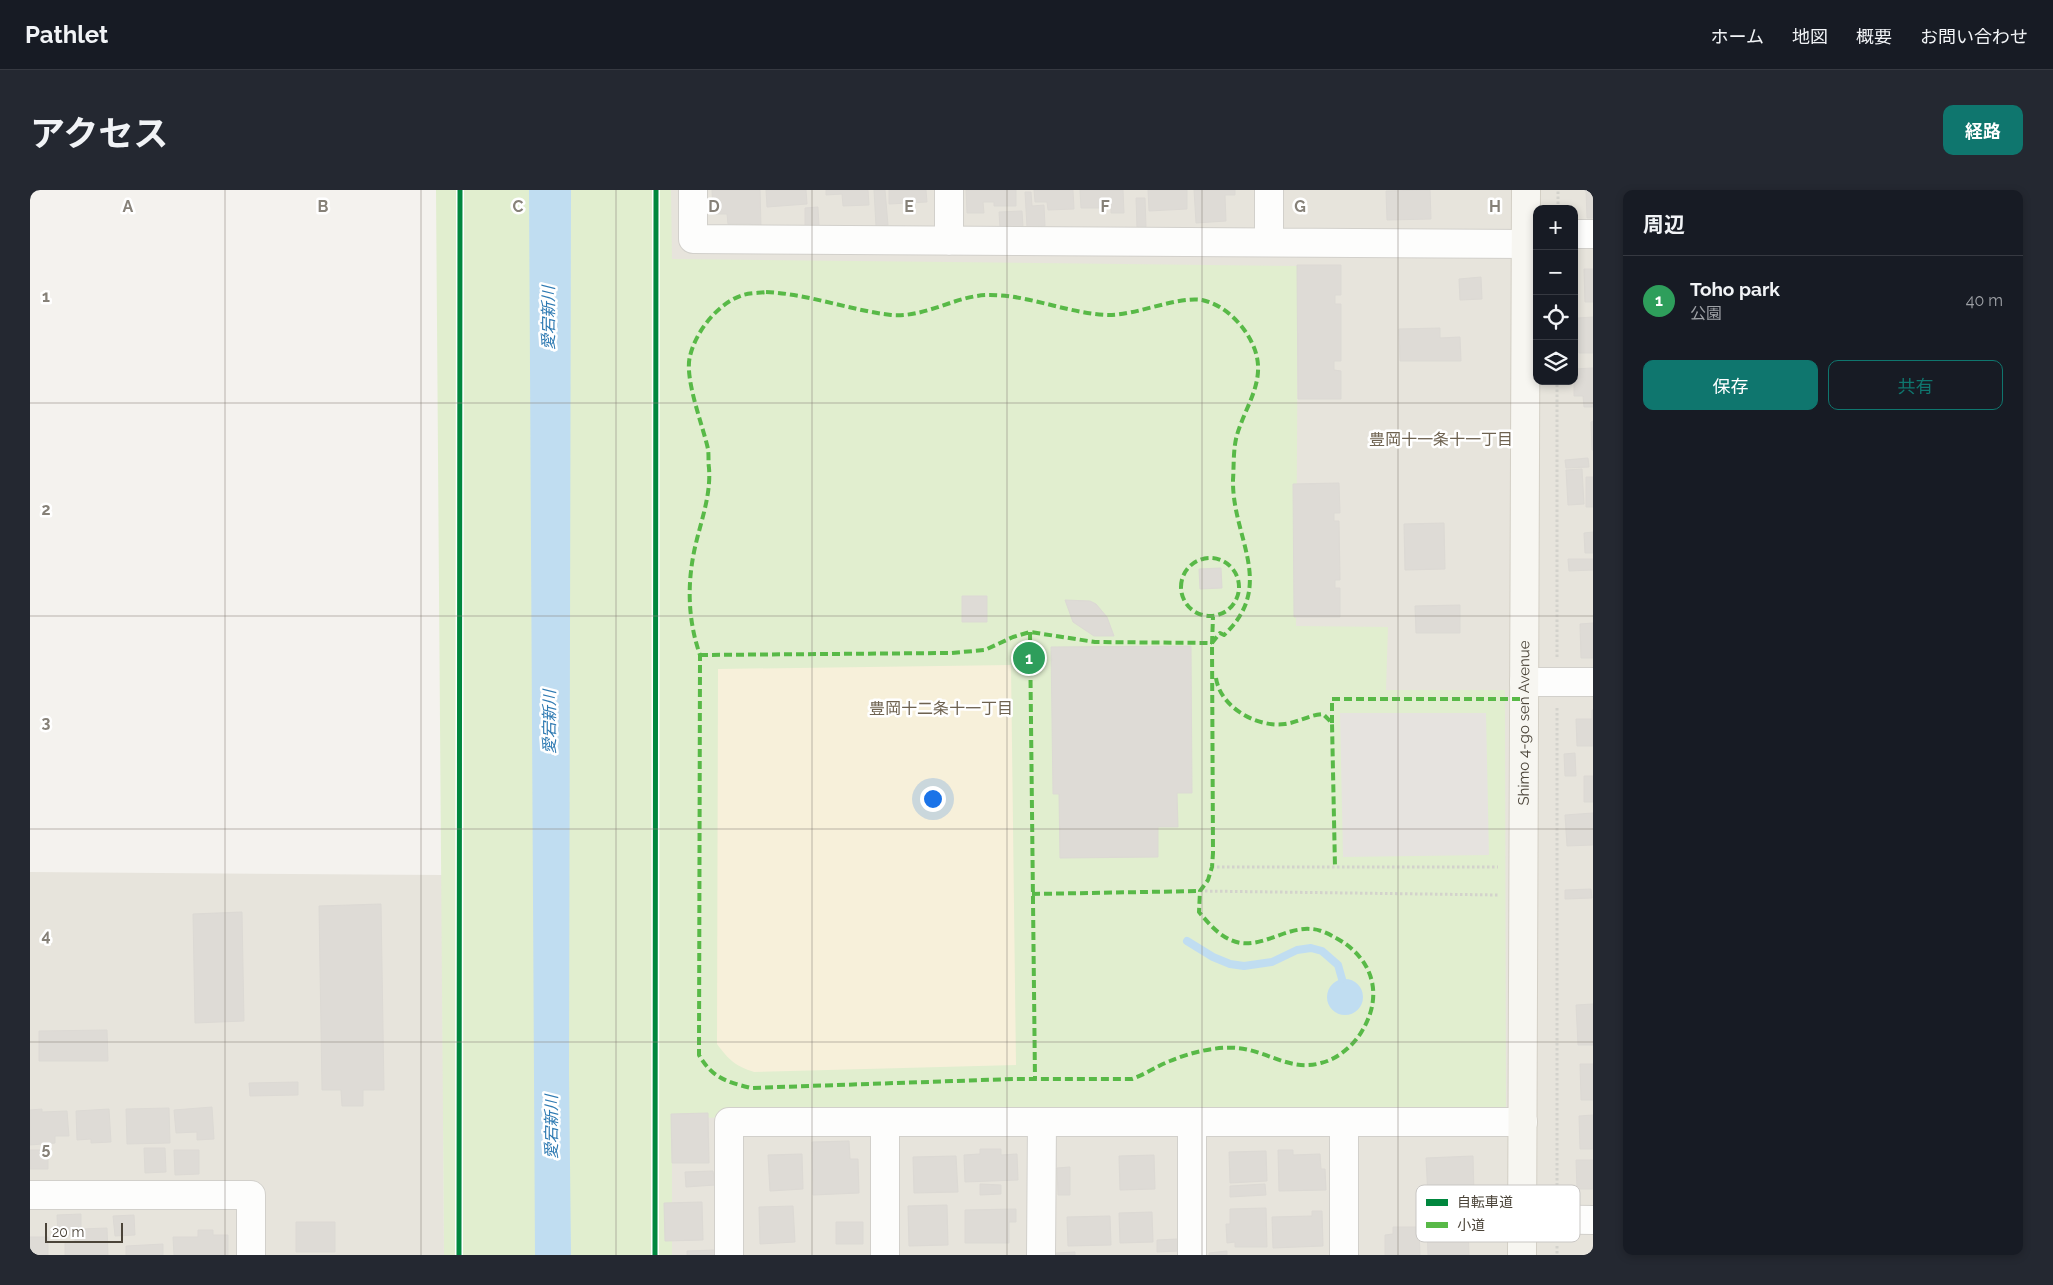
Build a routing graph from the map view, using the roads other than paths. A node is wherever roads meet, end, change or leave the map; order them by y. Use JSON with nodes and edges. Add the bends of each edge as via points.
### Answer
{"nodes":[{"id":1,"x":693,"y":190,"type":"edge"},
{"id":2,"x":949,"y":190,"type":"edge"},
{"id":3,"x":1269,"y":190,"type":"edge"},
{"id":4,"x":1526,"y":190,"type":"edge"},
{"id":5,"x":1578,"y":234,"type":"edge"},
{"id":6,"x":1593,"y":234,"type":"edge"},
{"id":7,"x":1530,"y":237,"type":"edge"},
{"id":8,"x":948,"y":241,"type":"junction"},
{"id":9,"x":1269,"y":241,"type":"junction"},
{"id":10,"x":1524,"y":682,"type":"junction"},
{"id":11,"x":1593,"y":682,"type":"edge"},
{"id":12,"x":885,"y":1122,"type":"junction"},
{"id":13,"x":1042,"y":1122,"type":"junction"},
{"id":14,"x":1192,"y":1122,"type":"junction"},
{"id":15,"x":1344,"y":1122,"type":"junction"},
{"id":16,"x":1523,"y":1122,"type":"junction"},
{"id":17,"x":1522,"y":1185,"type":"edge"},
{"id":18,"x":30,"y":1195,"type":"edge"},
{"id":19,"x":1580,"y":1220,"type":"edge"},
{"id":20,"x":1593,"y":1220,"type":"edge"},
{"id":21,"x":1522,"y":1242,"type":"edge"},
{"id":22,"x":252,"y":1255,"type":"edge"},
{"id":23,"x":729,"y":1255,"type":"edge"},
{"id":24,"x":885,"y":1255,"type":"edge"},
{"id":25,"x":1041,"y":1255,"type":"edge"},
{"id":26,"x":1192,"y":1255,"type":"edge"},
{"id":27,"x":1344,"y":1255,"type":"edge"},
{"id":28,"x":1522,"y":1255,"type":"edge"}],
"edges":[{"from":1,"to":8,"type":"street","via":[[693,239]]},
{"from":2,"to":8,"type":"street"},
{"from":3,"to":9,"type":"street"},
{"from":4,"to":7,"type":"street","name":"Shimo 4-go sen Avenue"},
{"from":5,"to":6,"type":"street"},
{"from":7,"to":9,"type":"street"},
{"from":7,"to":10,"type":"street","name":"Shimo 4-go sen Avenue"},
{"from":8,"to":9,"type":"street"},
{"from":10,"to":11,"type":"street"},
{"from":10,"to":16,"type":"street","name":"Shimo 4-go sen Avenue"},
{"from":12,"to":13,"type":"street"},
{"from":12,"to":23,"type":"street","via":[[729,1122]]},
{"from":12,"to":24,"type":"street"},
{"from":13,"to":14,"type":"street"},
{"from":13,"to":25,"type":"street"},
{"from":14,"to":15,"type":"street"},
{"from":14,"to":26,"type":"street"},
{"from":15,"to":16,"type":"street"},
{"from":15,"to":27,"type":"street"},
{"from":16,"to":17,"type":"street","name":"Shimo 4-go sen Avenue"},
{"from":18,"to":22,"type":"street","via":[[251,1195]]},
{"from":19,"to":20,"type":"street"},
{"from":21,"to":28,"type":"street","name":"Shimo 4-go sen Avenue"}]}
